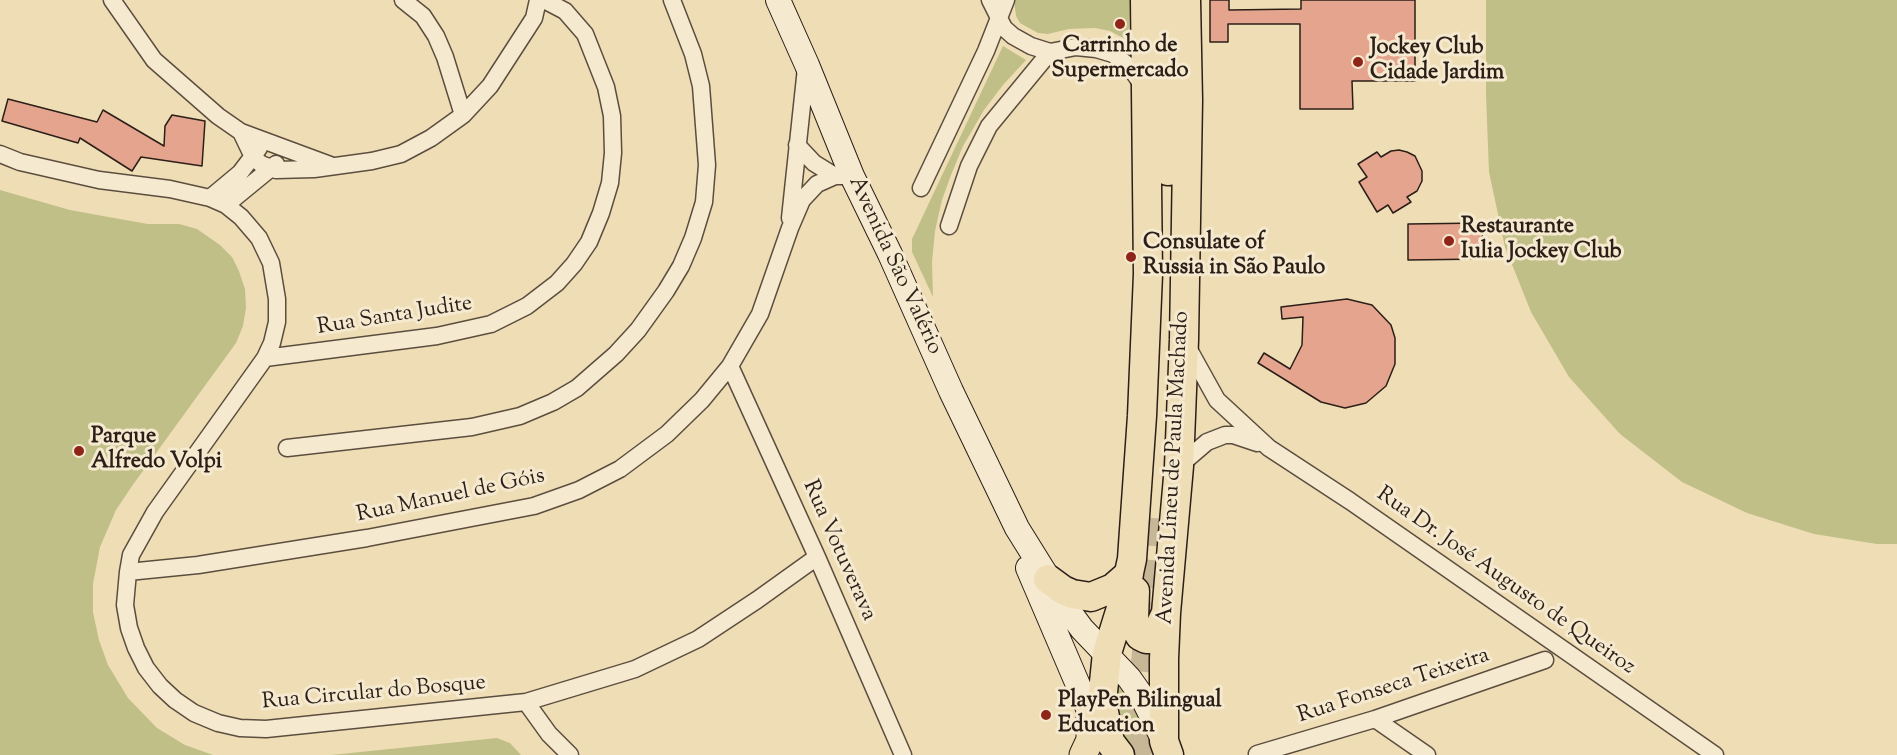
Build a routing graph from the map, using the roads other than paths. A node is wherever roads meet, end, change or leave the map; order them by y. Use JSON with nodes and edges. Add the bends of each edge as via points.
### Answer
{"nodes":[{"id":1,"x":112,"y":0,"type":"edge"},
{"id":2,"x":403,"y":0,"type":"edge"},
{"id":3,"x":538,"y":0,"type":"edge"},
{"id":4,"x":544,"y":0,"type":"edge"},
{"id":5,"x":672,"y":0,"type":"edge"},
{"id":6,"x":778,"y":0,"type":"edge"},
{"id":7,"x":990,"y":0,"type":"edge"},
{"id":8,"x":1006,"y":0,"type":"edge"},
{"id":9,"x":1145,"y":0,"type":"edge"},
{"id":10,"x":1160,"y":0,"type":"edge"},
{"id":11,"x":1175,"y":0,"type":"edge"},
{"id":12,"x":1186,"y":0,"type":"edge"},
{"id":13,"x":999,"y":19,"type":"junction"},
{"id":14,"x":1166,"y":44,"type":"junction"},
{"id":15,"x":1050,"y":52,"type":"junction"},
{"id":16,"x":807,"y":65,"type":"junction"},
{"id":17,"x":1146,"y":91,"type":"junction"},
{"id":18,"x":463,"y":115,"type":"junction"},
{"id":19,"x":241,"y":132,"type":"junction"},
{"id":20,"x":266,"y":141,"type":"junction"},
{"id":21,"x":798,"y":145,"type":"junction"},
{"id":22,"x":284,"y":148,"type":"junction"},
{"id":23,"x":0,"y":154,"type":"edge"},
{"id":24,"x":253,"y":157,"type":"junction"},
{"id":25,"x":331,"y":166,"type":"junction"},
{"id":26,"x":270,"y":169,"type":"junction"},
{"id":27,"x":843,"y":176,"type":"junction"},
{"id":28,"x":921,"y":188,"type":"dead end"},
{"id":29,"x":210,"y":198,"type":"junction"},
{"id":30,"x":226,"y":206,"type":"junction"},
{"id":31,"x":949,"y":226,"type":"dead end"},
{"id":32,"x":790,"y":228,"type":"junction"},
{"id":33,"x":1184,"y":340,"type":"junction"},
{"id":34,"x":265,"y":358,"type":"junction"},
{"id":35,"x":730,"y":366,"type":"junction"},
{"id":36,"x":287,"y":448,"type":"dead end"},
{"id":37,"x":1269,"y":448,"type":"junction"},
{"id":38,"x":1179,"y":466,"type":"junction"},
{"id":39,"x":1157,"y":515,"type":"tunnel mouth"},
{"id":40,"x":1017,"y":528,"type":"junction"},
{"id":41,"x":817,"y":556,"type":"junction"},
{"id":42,"x":1130,"y":566,"type":"junction"},
{"id":43,"x":128,"y":572,"type":"junction"},
{"id":44,"x":1048,"y":579,"type":"junction"},
{"id":45,"x":1166,"y":613,"type":"junction"},
{"id":46,"x":1107,"y":653,"type":"junction"},
{"id":47,"x":1545,"y":660,"type":"dead end"},
{"id":48,"x":526,"y":702,"type":"junction"},
{"id":49,"x":1089,"y":713,"type":"junction"},
{"id":50,"x":1375,"y":719,"type":"junction"},
{"id":51,"x":1115,"y":748,"type":"edge"},
{"id":52,"x":1166,"y":748,"type":"edge"},
{"id":53,"x":1257,"y":754,"type":"edge"},
{"id":54,"x":570,"y":755,"type":"edge"},
{"id":55,"x":903,"y":755,"type":"edge"},
{"id":56,"x":1083,"y":755,"type":"edge"},
{"id":57,"x":1427,"y":755,"type":"edge"},
{"id":58,"x":1715,"y":755,"type":"edge"}],
"edges":[{"from":1,"to":19,"type":"street","via":[[154,60]]},
{"from":2,"to":18,"type":"street","via":[[423,16],[436,36]]},
{"from":3,"to":18,"type":"street","via":[[534,18],[490,86]]},
{"from":4,"to":34,"type":"street","name":"Rua Santa Judite","via":[[565,11],[585,34],[606,87],[612,116],[610,183],[589,242],[574,264],[527,306],[491,324],[437,336]]},
{"from":5,"to":36,"type":"street","via":[[701,86],[706,183],[704,202],[681,266],[638,330],[577,388],[520,416],[472,427]]},
{"from":6,"to":16,"type":"main road","name":"Avenida São Valério"},
{"from":7,"to":13,"type":"street"},
{"from":8,"to":13,"type":"street"},
{"from":9,"to":17,"type":"highway","name":"Avenida Lineu de Paula Machado"},
{"from":10,"to":14,"type":"highway"},
{"from":11,"to":14,"type":"highway"},
{"from":12,"to":33,"type":"highway","name":"Avenida Lineu de Paula Machado"},
{"from":13,"to":15,"type":"street","via":[[1013,36]]},
{"from":13,"to":28,"type":"street"},
{"from":14,"to":39,"type":"highway","via":[[1168,231]]},
{"from":15,"to":17,"type":"street","via":[[1076,47],[1113,54],[1129,66]]},
{"from":15,"to":31,"type":"street","via":[[988,126],[969,166]]},
{"from":16,"to":21,"type":"street","name":"Rua Manuel de Góis"},
{"from":16,"to":27,"type":"main road","name":"Avenida São Valério"},
{"from":17,"to":42,"type":"highway","name":"Avenida Lineu de Paula Machado","via":[[1148,274]]},
{"from":18,"to":25,"type":"street","via":[[401,154]]},
{"from":19,"to":20,"type":"street"},
{"from":19,"to":24,"type":"street"},
{"from":20,"to":22,"type":"street"},
{"from":20,"to":24,"type":"street"},
{"from":21,"to":27,"type":"street","via":[[814,163]]},
{"from":21,"to":32,"type":"street","name":"Rua Manuel de Góis"},
{"from":22,"to":25,"type":"street"},
{"from":22,"to":26,"type":"street","via":[[279,162]]},
{"from":23,"to":29,"type":"street","name":"Rua Circular do Bosque","via":[[99,180]]},
{"from":24,"to":26,"type":"street"},
{"from":24,"to":29,"type":"street"},
{"from":25,"to":26,"type":"street"},
{"from":26,"to":30,"type":"street"},
{"from":27,"to":32,"type":"street","name":"Rua Manuel de Góis","via":[[810,190]]},
{"from":27,"to":40,"type":"main road","name":"Avenida São Valério","via":[[890,254]]},
{"from":29,"to":30,"type":"street","name":"Rua Circular do Bosque"},
{"from":30,"to":34,"type":"street","name":"Rua Circular do Bosque","via":[[242,217],[259,238],[271,263],[277,322]]},
{"from":32,"to":35,"type":"street","name":"Rua Manuel de Góis","via":[[760,314]]},
{"from":33,"to":37,"type":"street","via":[[1217,400]]},
{"from":33,"to":38,"type":"highway","name":"Avenida Lineu de Paula Machado"},
{"from":34,"to":43,"type":"street","name":"Rua Circular do Bosque","via":[[155,512],[131,555]]},
{"from":35,"to":41,"type":"street","name":"Rua Votuverava"},
{"from":35,"to":43,"type":"street","name":"Rua Manuel de Góis","via":[[667,434],[620,468],[579,490],[534,506],[366,538]]},
{"from":37,"to":38,"type":"street","via":[[1225,435],[1207,442]]},
{"from":37,"to":58,"type":"street","name":"Rua Dr. José Augusto de Queiroz"},
{"from":38,"to":45,"type":"highway","name":"Avenida Lineu de Paula Machado"},
{"from":40,"to":44,"type":"main road","name":"Avenida São Valério"},
{"from":40,"to":49,"type":"main road","name":"Avenida São Valério","via":[[1029,572]]},
{"from":41,"to":48,"type":"street","name":"Rua Circular do Bosque","via":[[698,639],[635,669]]},
{"from":41,"to":55,"type":"street","name":"Rua Votuverava"},
{"from":42,"to":44,"type":"highway","via":[[1113,588],[1091,597],[1072,594]]},
{"from":42,"to":45,"type":"highway","via":[[1134,579],[1134,619],[1140,636],[1155,636]]},
{"from":42,"to":46,"type":"highway","name":"Avenida Lineu de Paula Machado"},
{"from":43,"to":48,"type":"street","name":"Rua Circular do Bosque","via":[[125,605],[129,628],[146,668],[175,700],[218,723],[266,729]]},
{"from":44,"to":46,"type":"main road","name":"Avenida São Valério","via":[[1082,629]]},
{"from":45,"to":52,"type":"highway","name":"Avenida Lineu de Paula Machado"},
{"from":46,"to":51,"type":"highway","name":"Avenida Lineu de Paula Machado","via":[[1102,702]]},
{"from":46,"to":52,"type":"main road","name":"Avenida São Valério","via":[[1141,695]]},
{"from":47,"to":50,"type":"street","name":"Rua Fonseca Teixeira"},
{"from":48,"to":54,"type":"street"},
{"from":49,"to":51,"type":"main road","name":"Avenida São Valério"},
{"from":49,"to":56,"type":"main road","via":[[1090,740]]},
{"from":50,"to":53,"type":"street","name":"Rua Fonseca Teixeira"},
{"from":50,"to":57,"type":"street"}]}
